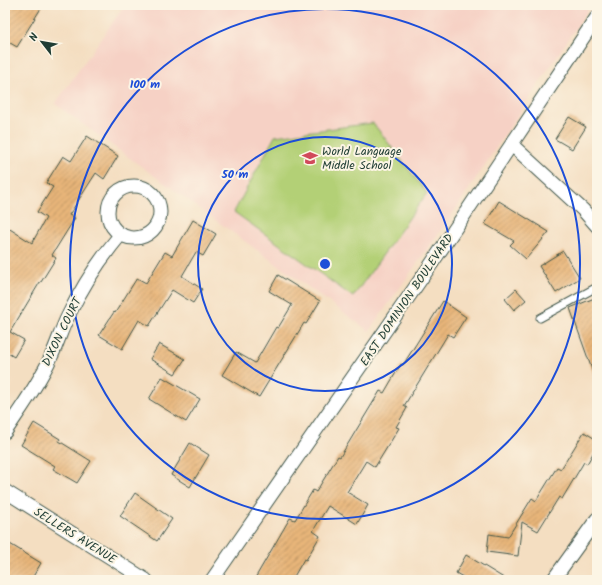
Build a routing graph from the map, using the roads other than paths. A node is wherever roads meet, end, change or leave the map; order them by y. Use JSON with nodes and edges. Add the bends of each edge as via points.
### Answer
{"nodes":[{"id":1,"x":597,"y":17,"type":"edge"},
{"id":2,"x":512,"y":145,"type":"junction"},
{"id":3,"x":597,"y":226,"type":"edge"},
{"id":4,"x":121,"y":234,"type":"dead end"},
{"id":5,"x":597,"y":287,"type":"edge"},
{"id":6,"x":540,"y":318,"type":"dead end"},
{"id":7,"x":5,"y":432,"type":"edge"},
{"id":8,"x":5,"y":491,"type":"edge"},
{"id":9,"x":597,"y":519,"type":"edge"},
{"id":10,"x":146,"y":580,"type":"edge"},
{"id":11,"x":212,"y":580,"type":"edge"},
{"id":12,"x":553,"y":580,"type":"edge"}],
"edges":[{"from":1,"to":2,"type":"street","name":"EAST DOMINION BOULEVARD"},
{"from":2,"to":3,"type":"street"},
{"from":2,"to":11,"type":"street","name":"EAST DOMINION BOULEVARD"},
{"from":4,"to":7,"type":"street","name":"DIXON COURT","via":[[90,277],[68,316],[50,359]]},
{"from":5,"to":6,"type":"lane"},
{"from":8,"to":10,"type":"street","name":"SELLERS AVENUE"},
{"from":9,"to":12,"type":"street"}]}
